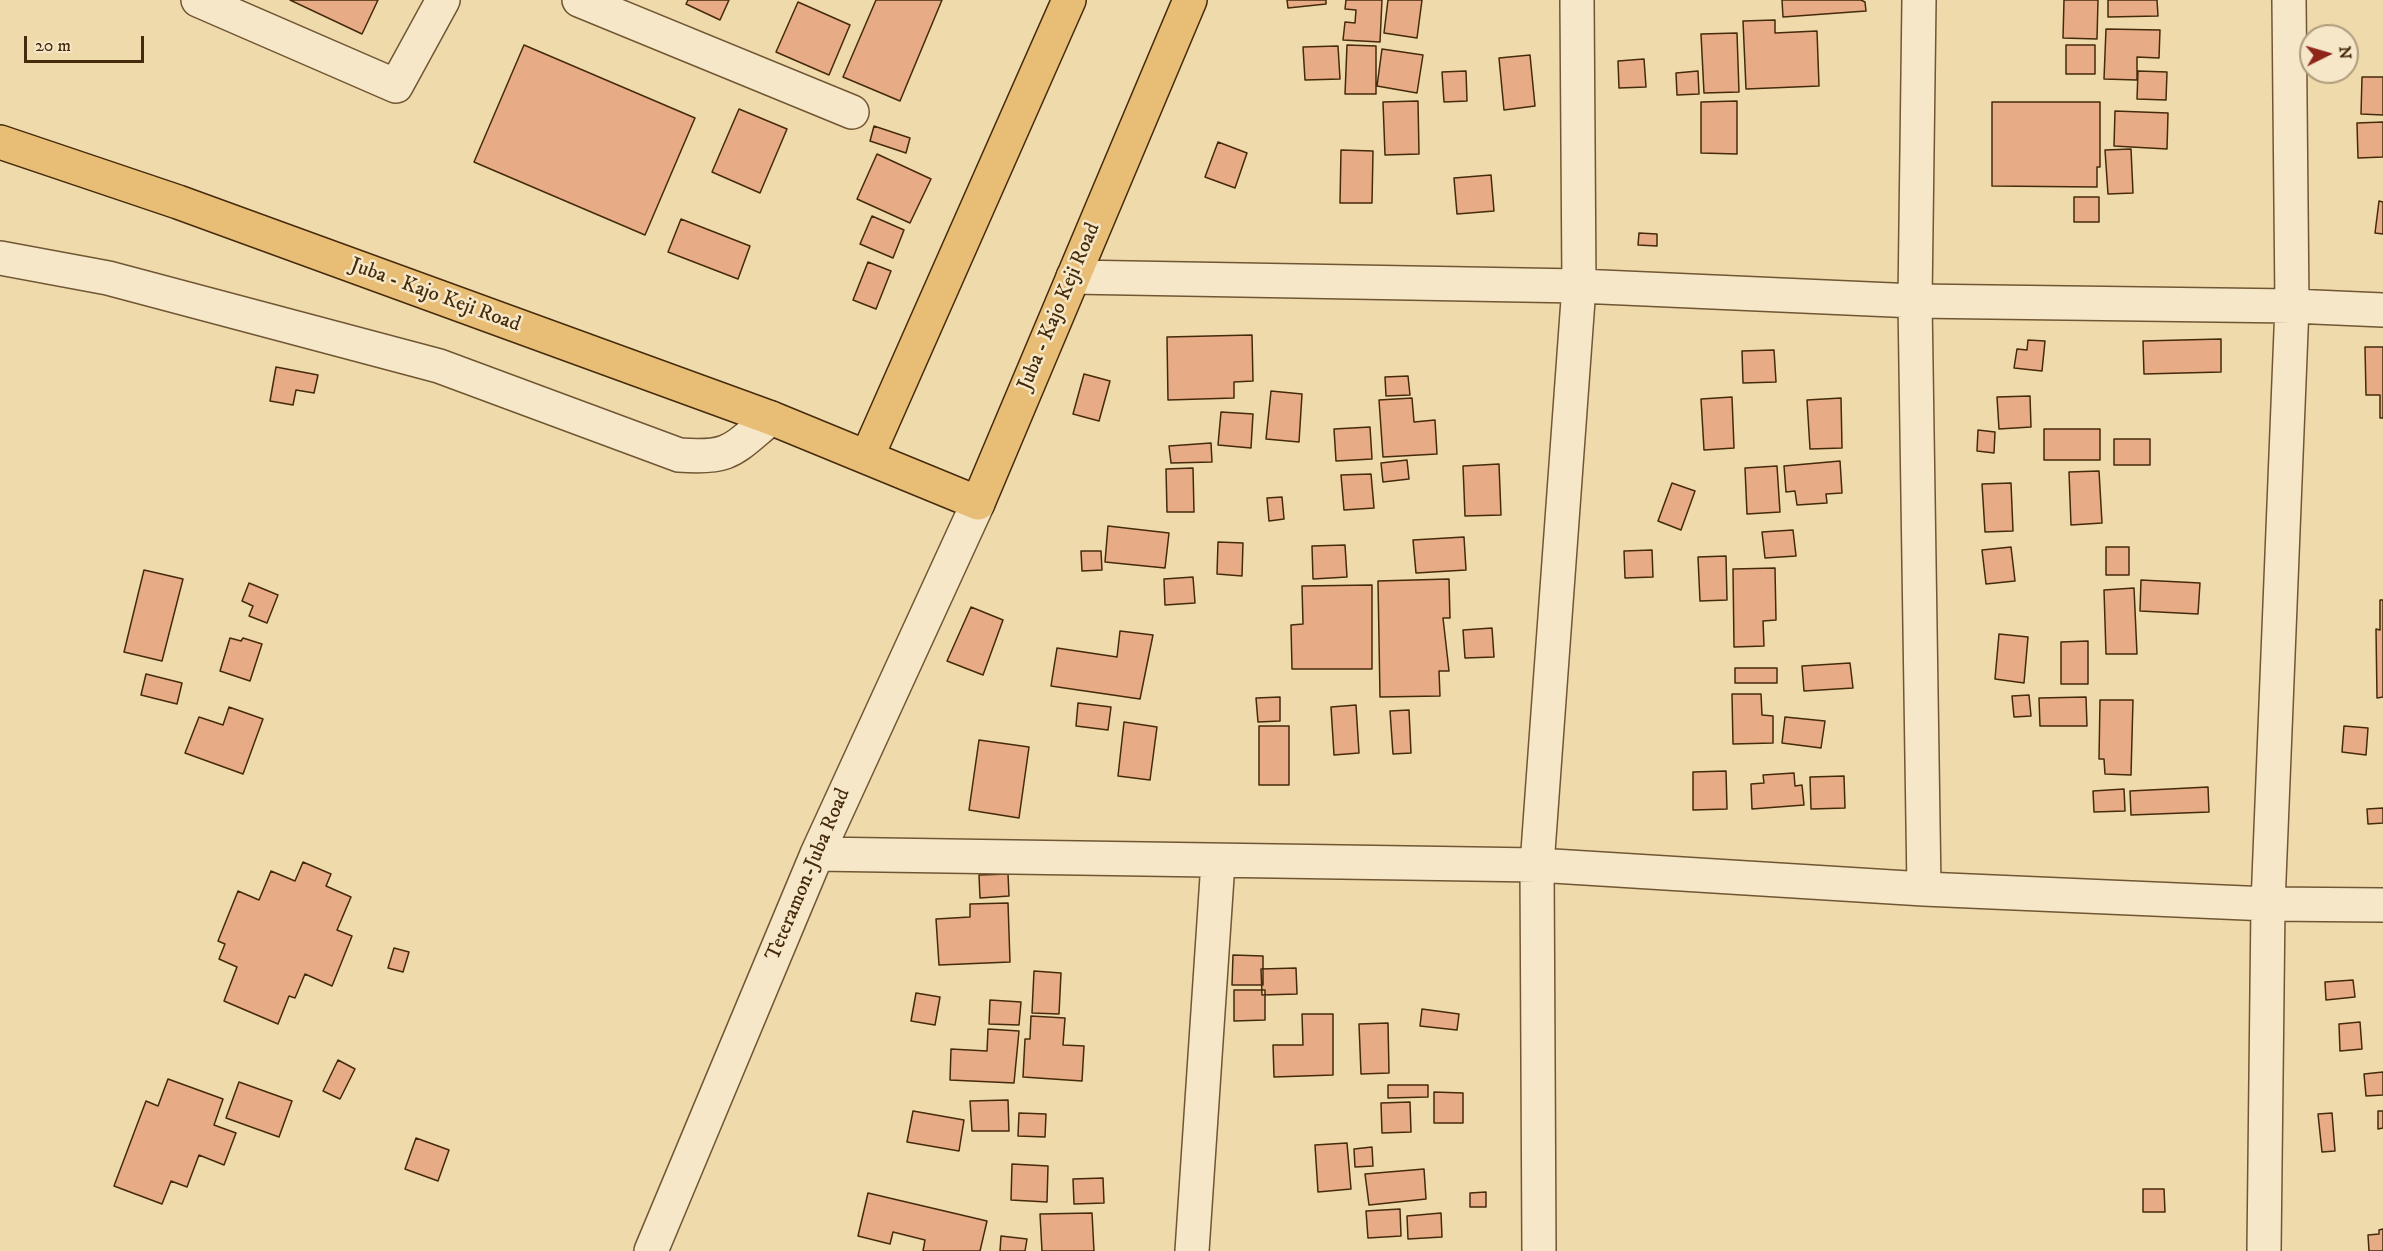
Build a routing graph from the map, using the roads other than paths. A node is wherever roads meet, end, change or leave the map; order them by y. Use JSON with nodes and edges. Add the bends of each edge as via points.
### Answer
{"nodes":[{"id":1,"x":198,"y":0,"type":"edge"},
{"id":2,"x":443,"y":0,"type":"edge"},
{"id":3,"x":579,"y":0,"type":"edge"},
{"id":4,"x":1070,"y":0,"type":"edge"},
{"id":5,"x":1190,"y":0,"type":"edge"},
{"id":6,"x":1577,"y":0,"type":"edge"},
{"id":7,"x":1919,"y":0,"type":"edge"},
{"id":8,"x":2289,"y":0,"type":"edge"},
{"id":9,"x":852,"y":112,"type":"dead end"},
{"id":10,"x":0,"y":141,"type":"edge"},
{"id":11,"x":0,"y":258,"type":"edge"},
{"id":12,"x":1073,"y":277,"type":"junction"},
{"id":13,"x":1579,"y":286,"type":"junction"},
{"id":14,"x":1915,"y":301,"type":"junction"},
{"id":15,"x":2292,"y":306,"type":"junction"},
{"id":16,"x":2383,"y":310,"type":"edge"},
{"id":17,"x":771,"y":418,"type":"junction"},
{"id":18,"x":867,"y":457,"type":"junction"},
{"id":19,"x":978,"y":503,"type":"junction"},
{"id":20,"x":817,"y":854,"type":"junction"},
{"id":21,"x":1218,"y":862,"type":"junction"},
{"id":22,"x":1537,"y":865,"type":"junction"},
{"id":23,"x":1924,"y":889,"type":"junction"},
{"id":24,"x":2268,"y":904,"type":"junction"},
{"id":25,"x":2383,"y":904,"type":"edge"},
{"id":26,"x":651,"y":1251,"type":"edge"},
{"id":27,"x":1192,"y":1251,"type":"edge"},
{"id":28,"x":1539,"y":1251,"type":"edge"},
{"id":29,"x":2264,"y":1251,"type":"edge"}],
"edges":[{"from":1,"to":2,"type":"street","via":[[396,86]]},
{"from":3,"to":9,"type":"street"},
{"from":4,"to":18,"type":"main road"},
{"from":5,"to":12,"type":"main road","name":"Juba - Kajo Keji Road"},
{"from":6,"to":13,"type":"street"},
{"from":7,"to":14,"type":"street"},
{"from":8,"to":15,"type":"street"},
{"from":10,"to":17,"type":"main road","name":"Juba - Kajo Keji Road"},
{"from":11,"to":17,"type":"street","via":[[108,278],[439,366],[679,455],[711,458],[730,452]]},
{"from":12,"to":13,"type":"street"},
{"from":12,"to":19,"type":"main road","name":"Juba - Kajo Keji Road"},
{"from":13,"to":14,"type":"street"},
{"from":13,"to":22,"type":"street"},
{"from":14,"to":15,"type":"street"},
{"from":14,"to":23,"type":"street"},
{"from":15,"to":16,"type":"street"},
{"from":15,"to":24,"type":"street"},
{"from":17,"to":18,"type":"main road","name":"Juba - Kajo Keji Road"},
{"from":18,"to":19,"type":"main road","name":"Juba - Kajo Keji Road"},
{"from":19,"to":20,"type":"street","name":"Teteramon-Juba Road"},
{"from":20,"to":21,"type":"street"},
{"from":20,"to":26,"type":"street","name":"Teteramon-Juba Road"},
{"from":21,"to":22,"type":"street"},
{"from":21,"to":27,"type":"street"},
{"from":22,"to":23,"type":"street"},
{"from":22,"to":28,"type":"street"},
{"from":23,"to":24,"type":"street"},
{"from":24,"to":25,"type":"street"},
{"from":24,"to":29,"type":"street"}]}
